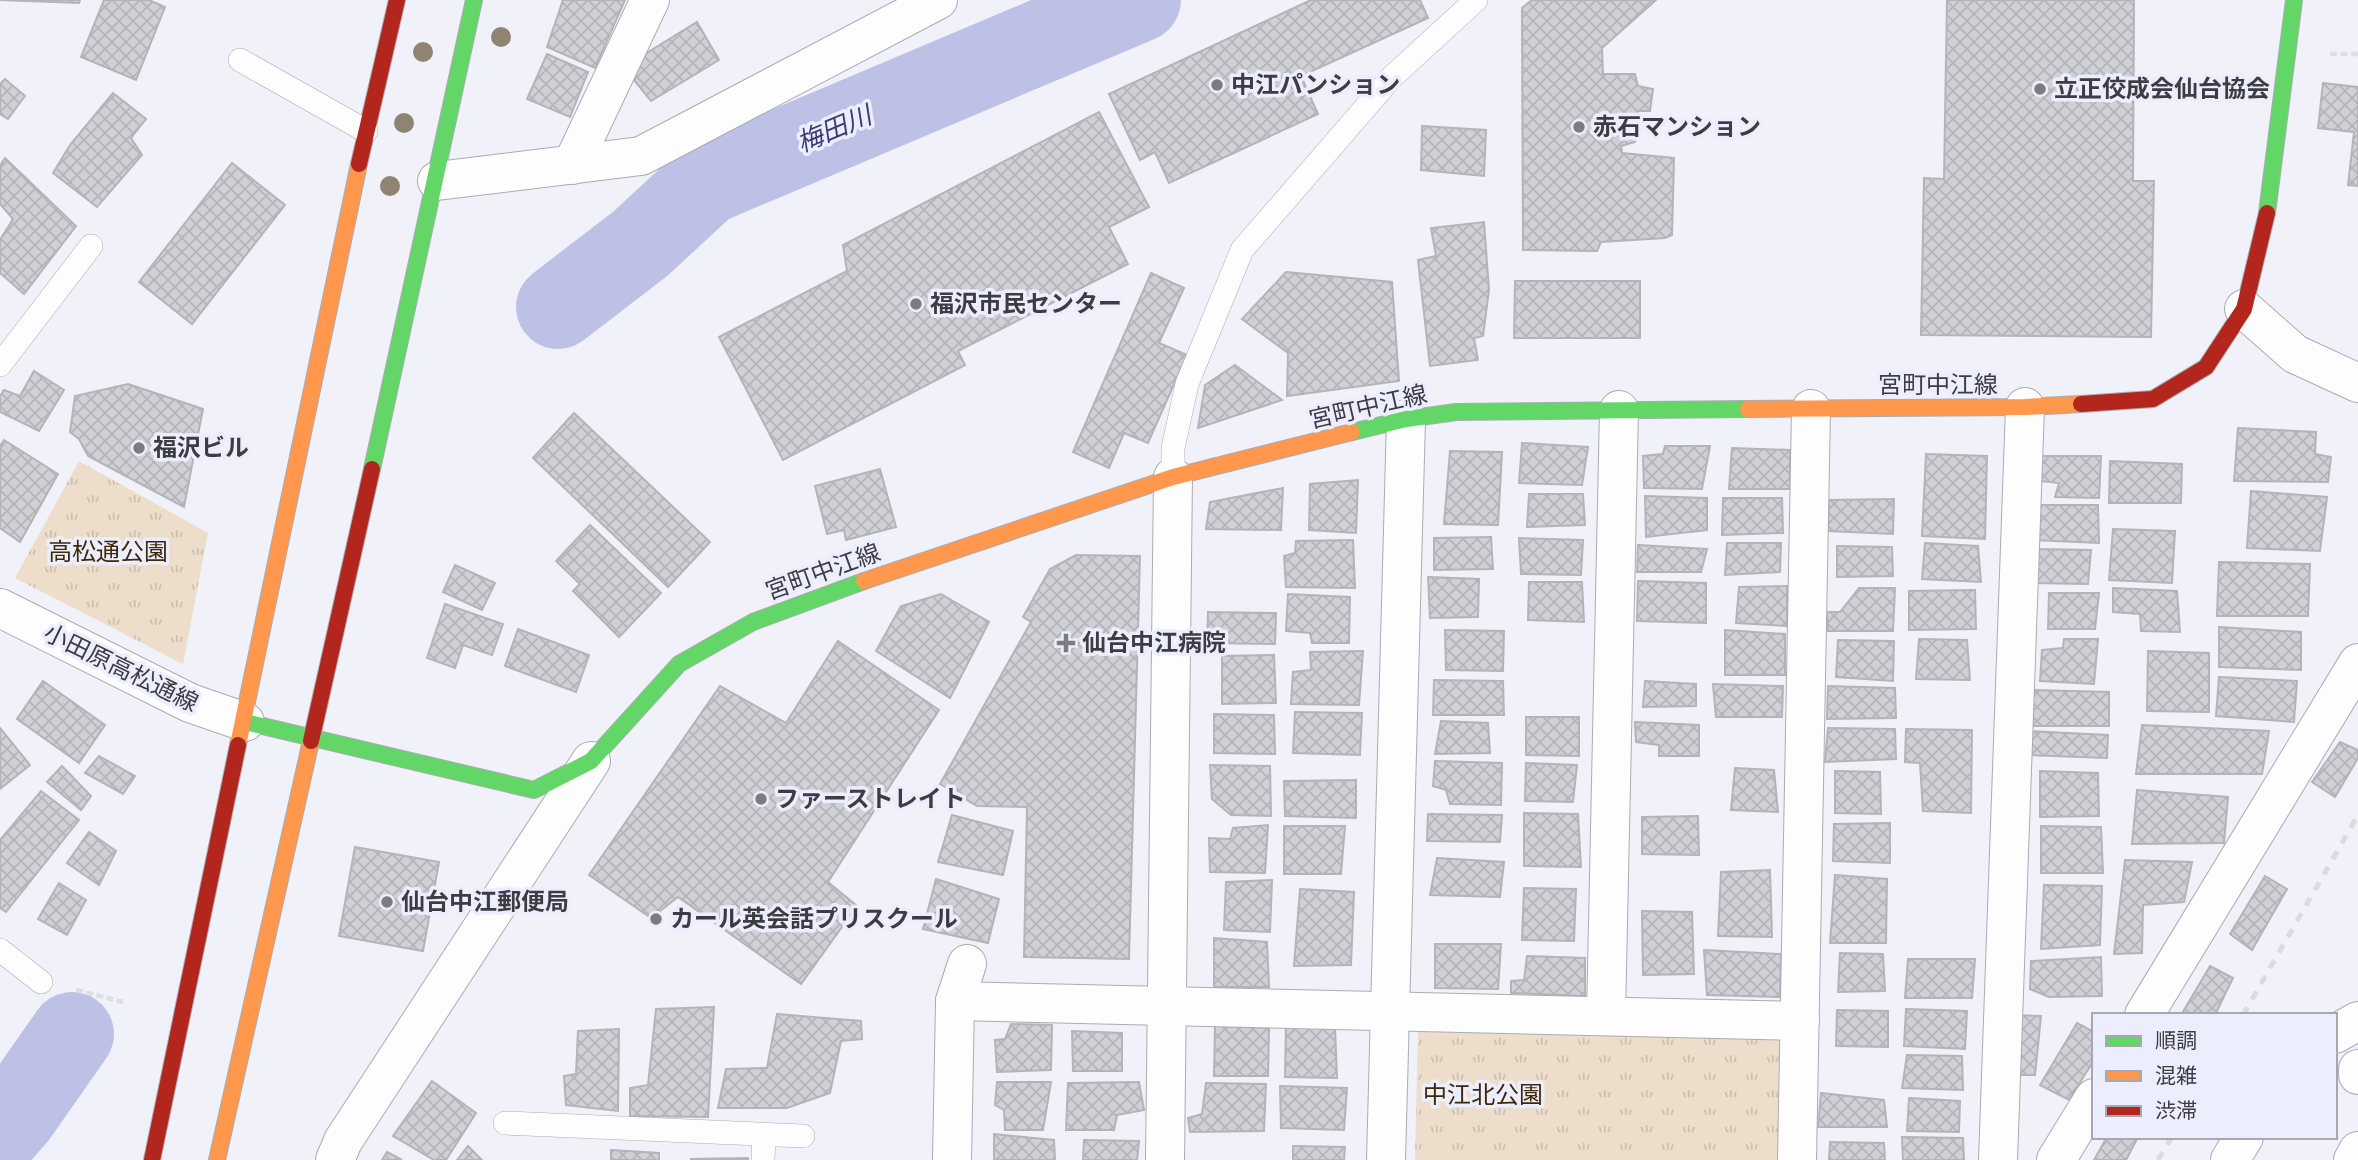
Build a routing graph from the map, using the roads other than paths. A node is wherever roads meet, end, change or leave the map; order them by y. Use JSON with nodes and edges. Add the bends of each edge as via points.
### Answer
{"nodes":[{"id":1,"x":397,"y":0,"type":"edge"},
{"id":2,"x":474,"y":0,"type":"edge"},
{"id":3,"x":650,"y":0,"type":"edge"},
{"id":4,"x":938,"y":0,"type":"edge"},
{"id":5,"x":1476,"y":0,"type":"edge"},
{"id":6,"x":2294,"y":0,"type":"edge"},
{"id":7,"x":240,"y":60,"type":"dead end"},
{"id":8,"x":366,"y":131,"type":"junction"},
{"id":9,"x":572,"y":164,"type":"junction"},
{"id":10,"x":437,"y":181,"type":"junction"},
{"id":11,"x":91,"y":246,"type":"dead end"},
{"id":12,"x":2244,"y":309,"type":"junction"},
{"id":13,"x":0,"y":365,"type":"edge"},
{"id":14,"x":2358,"y":383,"type":"edge"},
{"id":15,"x":2025,"y":407,"type":"junction"},
{"id":16,"x":1811,"y":409,"type":"junction"},
{"id":17,"x":1619,"y":410,"type":"junction"},
{"id":18,"x":1406,"y":419,"type":"junction"},
{"id":19,"x":1172,"y":477,"type":"junction"},
{"id":20,"x":2,"y":613,"type":"edge"},
{"id":21,"x":2358,"y":663,"type":"edge"},
{"id":22,"x":245,"y":722,"type":"junction"},
{"id":23,"x":311,"y":738,"type":"junction"},
{"id":24,"x":591,"y":761,"type":"junction"},
{"id":25,"x":0,"y":950,"type":"edge"},
{"id":26,"x":967,"y":964,"type":"dead end"},
{"id":27,"x":41,"y":982,"type":"road end"},
{"id":28,"x":955,"y":1001,"type":"junction"},
{"id":29,"x":1169,"y":1006,"type":"junction"},
{"id":30,"x":1390,"y":1011,"type":"junction"},
{"id":31,"x":2145,"y":1013,"type":"edge"},
{"id":32,"x":1606,"y":1016,"type":"junction"},
{"id":33,"x":1800,"y":1021,"type":"junction"},
{"id":34,"x":2358,"y":1021,"type":"edge"},
{"id":35,"x":2337,"y":1033,"type":"edge"},
{"id":36,"x":2358,"y":1069,"type":"edge"},
{"id":37,"x":2358,"y":1075,"type":"edge"},
{"id":38,"x":2092,"y":1101,"type":"edge"},
{"id":39,"x":505,"y":1123,"type":"dead end"},
{"id":40,"x":764,"y":1135,"type":"junction"},
{"id":41,"x":803,"y":1136,"type":"dead end"},
{"id":42,"x":2243,"y":1139,"type":"edge"},
{"id":43,"x":2358,"y":1152,"type":"edge"},
{"id":44,"x":152,"y":1160,"type":"edge"},
{"id":45,"x":216,"y":1160,"type":"edge"},
{"id":46,"x":335,"y":1160,"type":"edge"},
{"id":47,"x":763,"y":1160,"type":"edge"},
{"id":48,"x":952,"y":1160,"type":"edge"},
{"id":49,"x":1165,"y":1160,"type":"edge"},
{"id":50,"x":1386,"y":1160,"type":"edge"},
{"id":51,"x":1797,"y":1160,"type":"edge"},
{"id":52,"x":1998,"y":1160,"type":"edge"},
{"id":53,"x":2056,"y":1160,"type":"edge"},
{"id":54,"x":2230,"y":1160,"type":"edge"},
{"id":55,"x":2353,"y":1160,"type":"edge"}],
"edges":[{"from":1,"to":8,"type":"street"},
{"from":2,"to":10,"type":"street"},
{"from":3,"to":9,"type":"street"},
{"from":4,"to":9,"type":"street","via":[[640,156]]},
{"from":5,"to":19,"type":"lane","via":[[1392,77],[1242,250],[1187,384],[1173,448]]},
{"from":6,"to":12,"type":"street","name":"宮町中江線","via":[[2265,230]]},
{"from":7,"to":8,"type":"lane"},
{"from":8,"to":22,"type":"street"},
{"from":9,"to":10,"type":"street"},
{"from":10,"to":23,"type":"street"},
{"from":11,"to":13,"type":"lane"},
{"from":12,"to":14,"type":"street","via":[[2295,355]]},
{"from":12,"to":15,"type":"street","name":"宮町中江線","via":[[2206,367],[2153,399]]},
{"from":15,"to":16,"type":"street","name":"宮町中江線"},
{"from":15,"to":52,"type":"street"},
{"from":16,"to":17,"type":"street","name":"宮町中江線"},
{"from":16,"to":33,"type":"street"},
{"from":17,"to":18,"type":"street","name":"宮町中江線","via":[[1456,412]]},
{"from":17,"to":32,"type":"street"},
{"from":18,"to":19,"type":"street","name":"宮町中江線"},
{"from":18,"to":30,"type":"street"},
{"from":19,"to":24,"type":"street","name":"宮町中江線","via":[[753,622],[679,664]]},
{"from":19,"to":29,"type":"street"},
{"from":20,"to":22,"type":"street","name":"小田原高松通線","via":[[190,703]]},
{"from":21,"to":31,"type":"street"},
{"from":22,"to":23,"type":"street","name":"宮町中江線"},
{"from":22,"to":44,"type":"street"},
{"from":23,"to":24,"type":"street","name":"宮町中江線","via":[[534,790]]},
{"from":23,"to":45,"type":"street"},
{"from":24,"to":46,"type":"street","via":[[343,1141]]},
{"from":25,"to":27,"type":"lane"},
{"from":26,"to":28,"type":"street"},
{"from":28,"to":29,"type":"street"},
{"from":28,"to":48,"type":"street"},
{"from":29,"to":30,"type":"street"},
{"from":29,"to":49,"type":"street"},
{"from":30,"to":32,"type":"street"},
{"from":30,"to":50,"type":"street"},
{"from":32,"to":33,"type":"street"},
{"from":33,"to":51,"type":"street"},
{"from":34,"to":35,"type":"street"},
{"from":36,"to":37,"type":"street"},
{"from":38,"to":53,"type":"street"},
{"from":39,"to":40,"type":"lane"},
{"from":40,"to":41,"type":"lane"},
{"from":40,"to":47,"type":"lane"},
{"from":42,"to":54,"type":"street"},
{"from":43,"to":55,"type":"street"}]}
